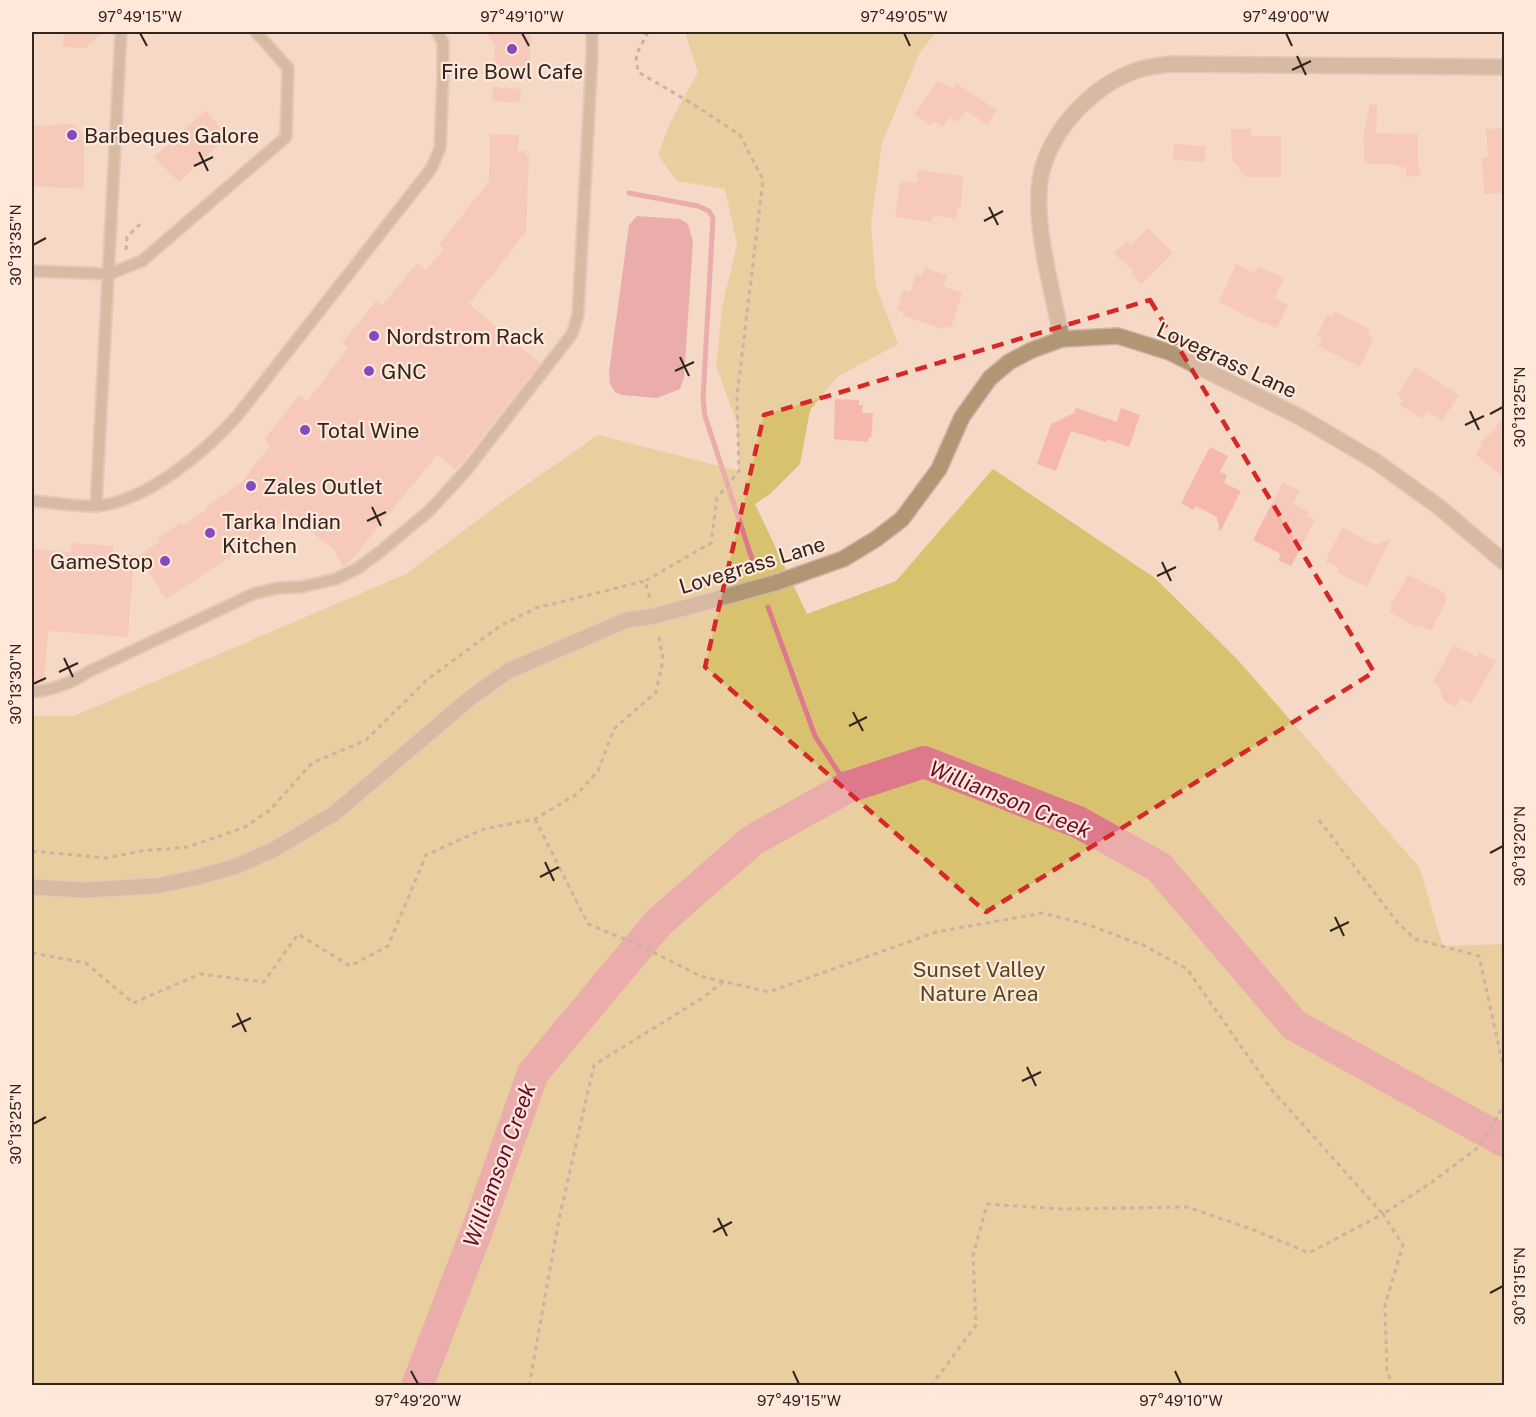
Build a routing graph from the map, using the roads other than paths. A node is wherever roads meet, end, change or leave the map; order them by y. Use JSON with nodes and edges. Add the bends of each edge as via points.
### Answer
{"nodes":[{"id":1,"x":121,"y":32,"type":"edge"},
{"id":2,"x":256,"y":32,"type":"edge"},
{"id":3,"x":437,"y":32,"type":"edge"},
{"id":4,"x":592,"y":32,"type":"edge"},
{"id":5,"x":1504,"y":67,"type":"edge"},
{"id":6,"x":32,"y":271,"type":"edge"},
{"id":7,"x":109,"y":274,"type":"junction"},
{"id":8,"x":1062,"y":339,"type":"junction"},
{"id":9,"x":32,"y":501,"type":"edge"},
{"id":10,"x":96,"y":506,"type":"junction"},
{"id":11,"x":1504,"y":562,"type":"edge"},
{"id":12,"x":32,"y":692,"type":"edge"},
{"id":13,"x":32,"y":887,"type":"edge"}],
"edges":[{"from":1,"to":7,"type":"lane"},
{"from":2,"to":7,"type":"lane","via":[[288,68],[286,137],[142,261]]},
{"from":3,"to":10,"type":"lane","via":[[443,42],[440,148],[431,169],[217,440],[173,473],[127,500]]},
{"from":4,"to":12,"type":"lane","via":[[578,315],[572,334],[465,472],[429,511],[358,568],[336,579],[253,594],[72,682]]},
{"from":5,"to":8,"type":"street","via":[[1170,64],[1139,69],[1103,87],[1073,113],[1059,134],[1039,187],[1043,238]]},
{"from":6,"to":7,"type":"lane"},
{"from":7,"to":10,"type":"lane"},
{"from":8,"to":11,"type":"street","name":"Lovegrass Lane","via":[[1118,336],[1169,352],[1300,417],[1376,461]]},
{"from":8,"to":13,"type":"street","name":"Lovegrass Lane","via":[[1009,362],[990,378],[962,417],[939,469],[902,519],[843,559],[778,582],[627,620],[508,671],[469,699],[335,813],[273,850],[234,867],[156,886],[84,890]]},
{"from":9,"to":10,"type":"lane"}]}
